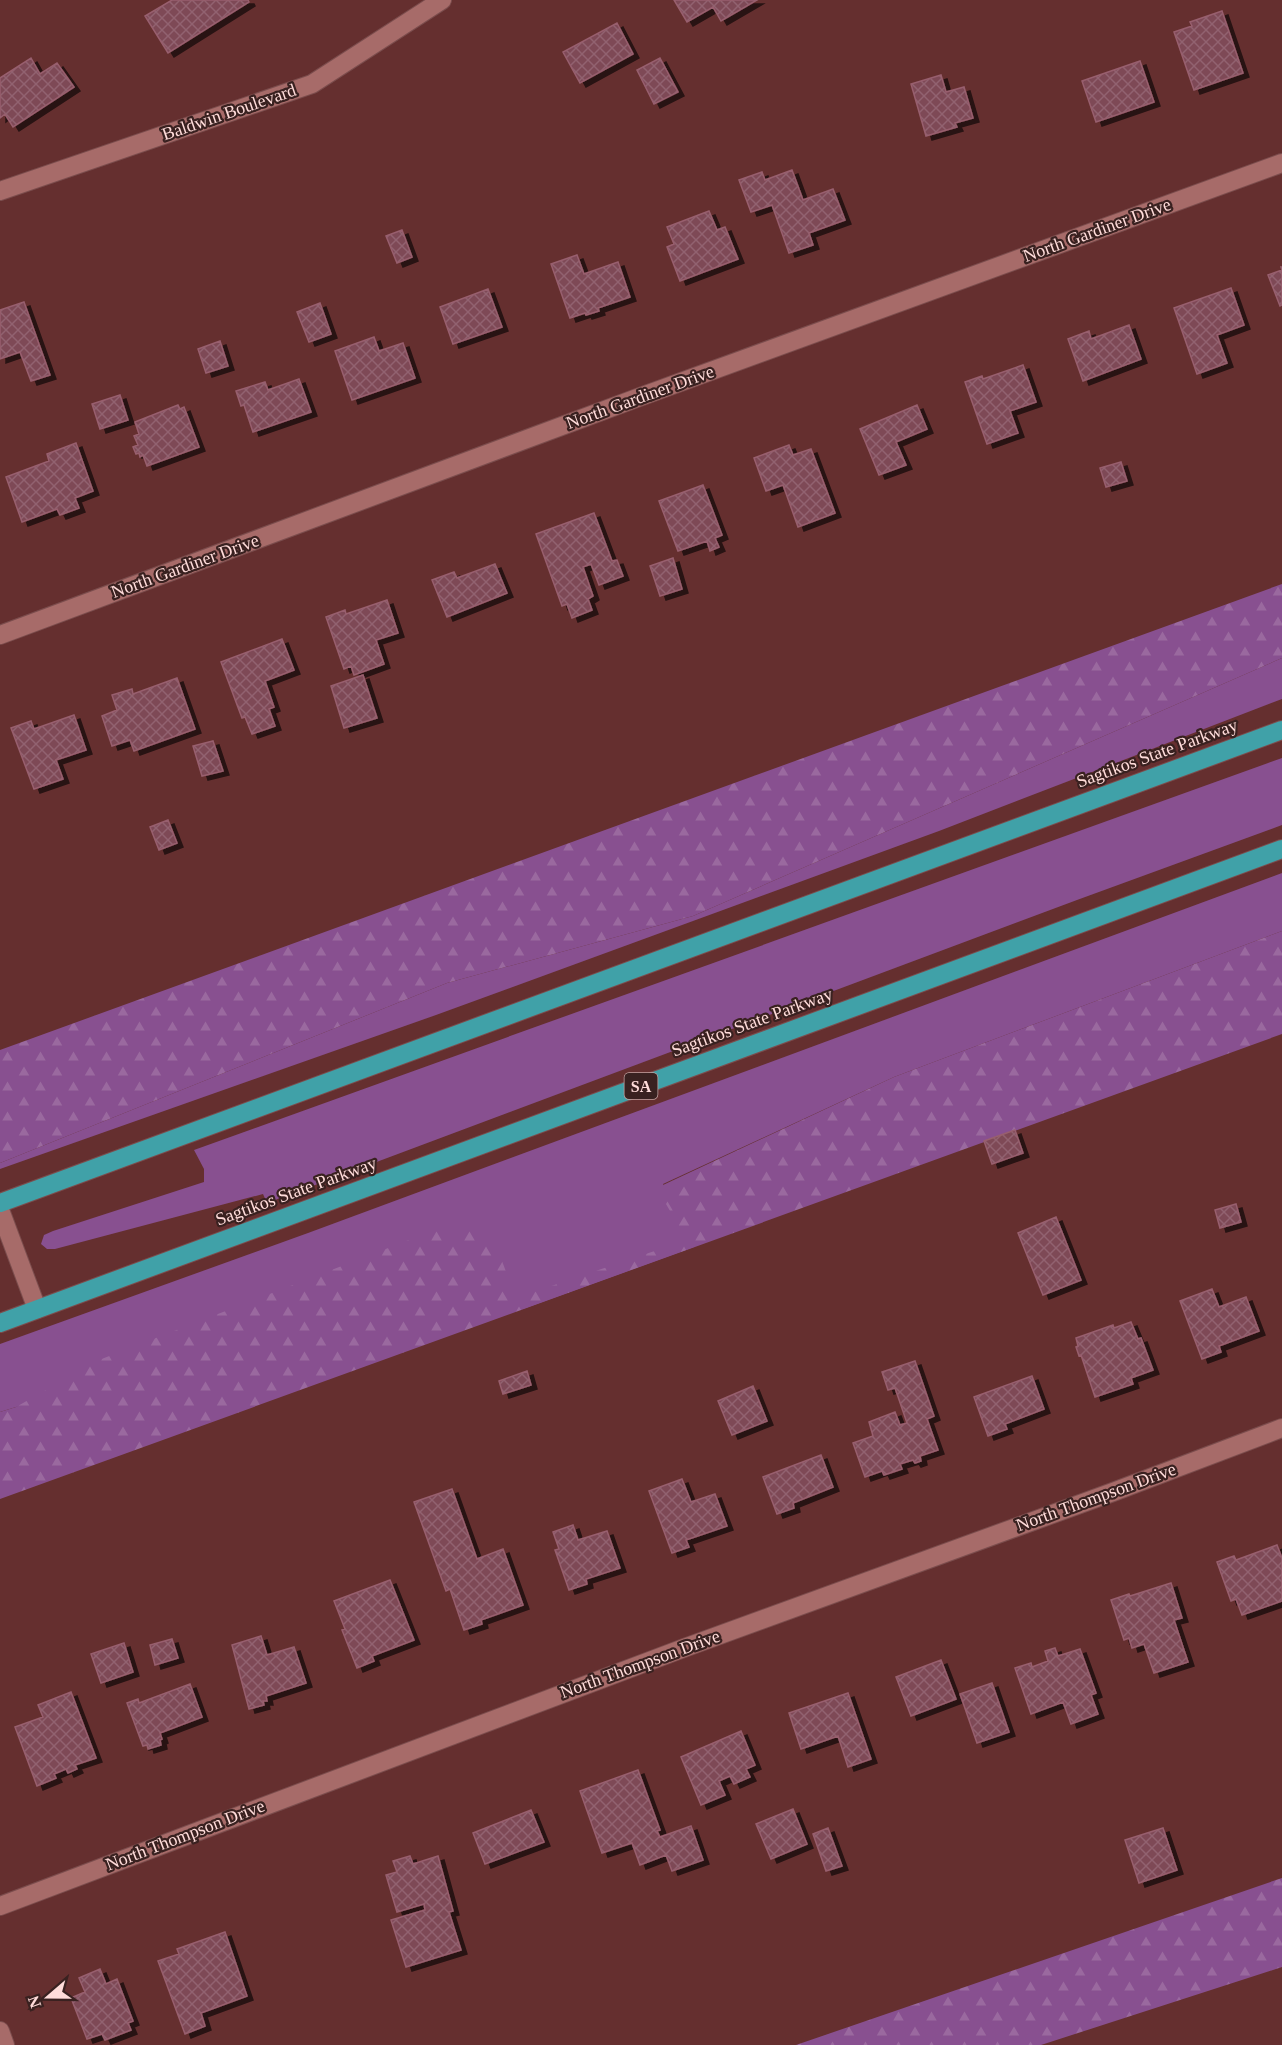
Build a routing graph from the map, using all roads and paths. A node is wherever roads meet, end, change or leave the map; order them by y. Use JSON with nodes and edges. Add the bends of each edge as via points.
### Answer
{"nodes":[{"id":1,"x":442,"y":0,"type":"edge"},
{"id":2,"x":1282,"y":163,"type":"edge"},
{"id":3,"x":0,"y":191,"type":"edge"},
{"id":4,"x":0,"y":635,"type":"edge"},
{"id":5,"x":1282,"y":730,"type":"edge"},
{"id":6,"x":1282,"y":849,"type":"edge"},
{"id":7,"x":0,"y":1203,"type":"edge"},
{"id":8,"x":0,"y":1210,"type":"edge"},
{"id":9,"x":37,"y":1309,"type":"junction"},
{"id":10,"x":0,"y":1323,"type":"edge"},
{"id":11,"x":1282,"y":1428,"type":"edge"},
{"id":12,"x":0,"y":1906,"type":"edge"},
{"id":13,"x":0,"y":2031,"type":"edge"},
{"id":14,"x":5,"y":2045,"type":"edge"}],
"edges":[{"from":1,"to":3,"type":"street","name":"Baldwin Boulevard","via":[[312,84]]},
{"from":2,"to":4,"type":"street","name":"North Gardiner Drive"},
{"from":5,"to":7,"type":"highway","name":"Sagtikos State Parkway"},
{"from":6,"to":9,"type":"highway","name":"Sagtikos State Parkway","number":"SA"},
{"from":8,"to":9,"type":"street"},
{"from":9,"to":10,"type":"highway","name":"Sagtikos State Parkway","number":"SA"},
{"from":11,"to":12,"type":"street","name":"North Thompson Drive"},
{"from":13,"to":14,"type":"street"}]}
